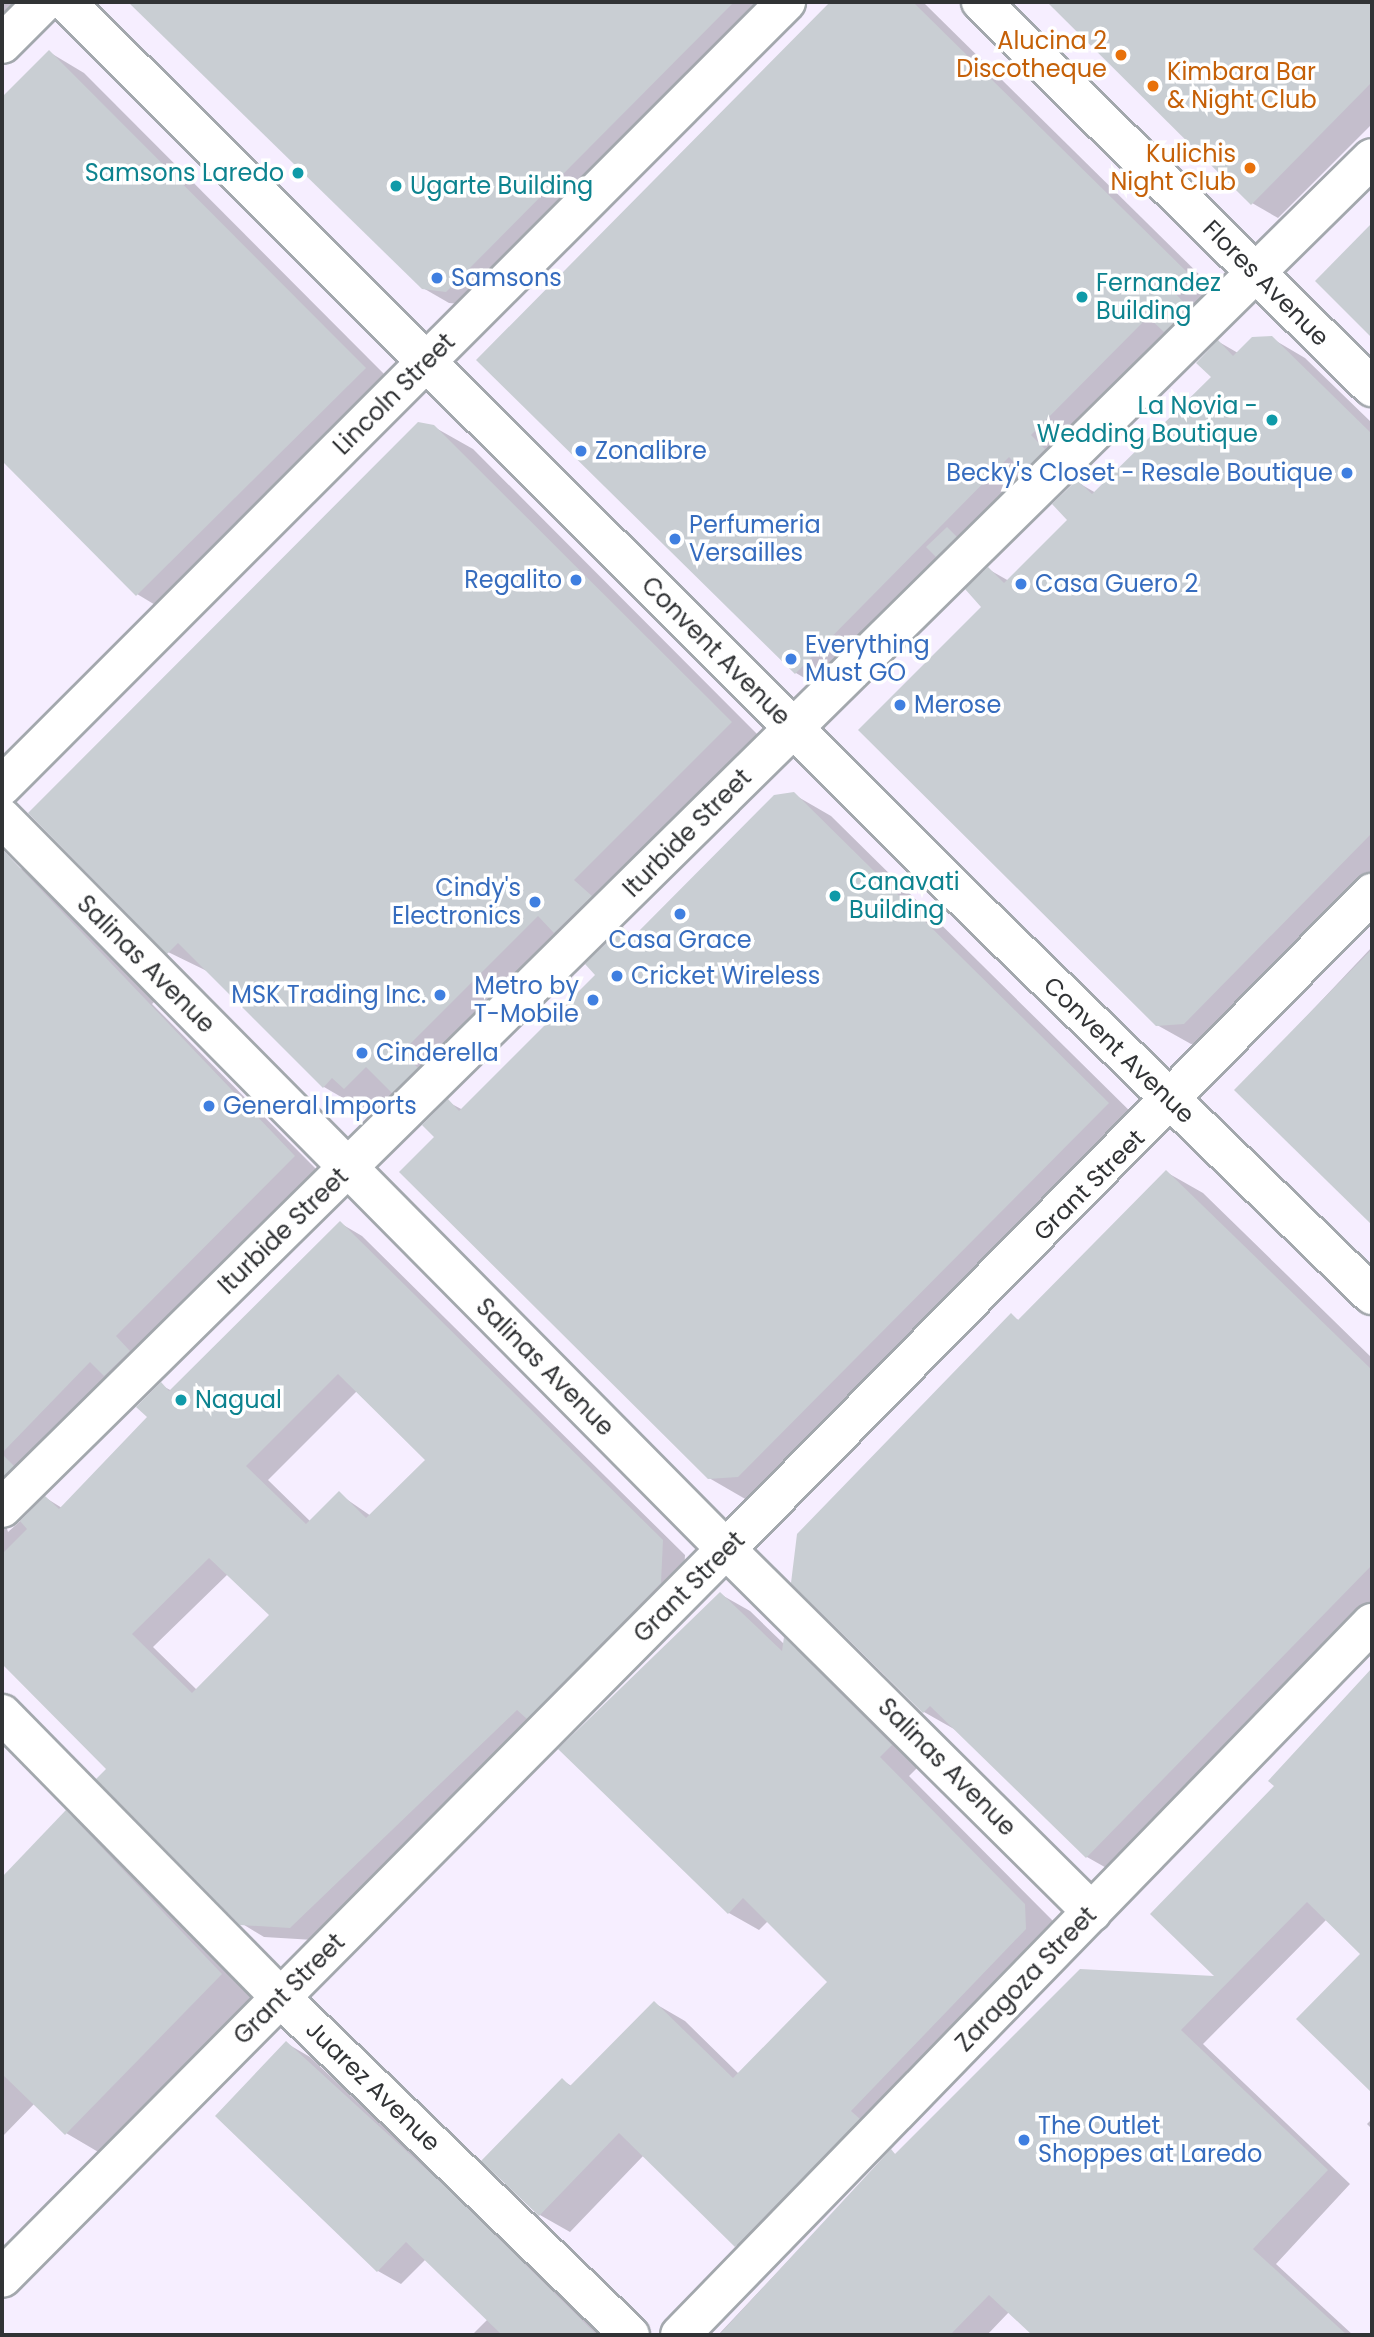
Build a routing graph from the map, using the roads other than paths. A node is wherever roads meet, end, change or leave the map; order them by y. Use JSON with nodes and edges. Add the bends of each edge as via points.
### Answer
{"nodes":[{"id":1,"x":44,"y":2,"type":"edge"},
{"id":2,"x":66,"y":2,"type":"edge"},
{"id":3,"x":786,"y":2,"type":"edge"},
{"id":4,"x":981,"y":2,"type":"edge"},
{"id":5,"x":2,"y":44,"type":"edge"},
{"id":6,"x":1372,"y":158,"type":"edge"},
{"id":7,"x":1257,"y":273,"type":"junction"},
{"id":8,"x":426,"y":363,"type":"junction"},
{"id":9,"x":1372,"y":387,"type":"edge"},
{"id":10,"x":794,"y":730,"type":"junction"},
{"id":11,"x":2,"y":786,"type":"edge"},
{"id":12,"x":2,"y":818,"type":"edge"},
{"id":13,"x":1372,"y":892,"type":"edge"},
{"id":14,"x":1168,"y":1098,"type":"junction"},
{"id":15,"x":348,"y":1168,"type":"junction"},
{"id":16,"x":1372,"y":1294,"type":"edge"},
{"id":17,"x":2,"y":1508,"type":"edge"},
{"id":18,"x":726,"y":1549,"type":"junction"},
{"id":19,"x":1372,"y":1623,"type":"edge"},
{"id":20,"x":2,"y":1714,"type":"edge"},
{"id":21,"x":1092,"y":1912,"type":"junction"},
{"id":22,"x":281,"y":1998,"type":"junction"},
{"id":23,"x":2,"y":2278,"type":"edge"},
{"id":24,"x":630,"y":2335,"type":"edge"},
{"id":25,"x":680,"y":2335,"type":"edge"}],
"edges":[{"from":1,"to":5,"type":"street"},
{"from":2,"to":8,"type":"street","name":"Convent Avenue"},
{"from":3,"to":8,"type":"street","name":"Lincoln Street"},
{"from":4,"to":7,"type":"street","name":"Flores Avenue"},
{"from":6,"to":7,"type":"street","name":"Iturbide Street"},
{"from":7,"to":9,"type":"street","name":"Flores Avenue"},
{"from":7,"to":10,"type":"street","name":"Iturbide Street"},
{"from":8,"to":10,"type":"street","name":"Convent Avenue"},
{"from":8,"to":11,"type":"street","name":"Lincoln Street"},
{"from":10,"to":14,"type":"street","name":"Convent Avenue"},
{"from":10,"to":15,"type":"street","name":"Iturbide Street"},
{"from":12,"to":15,"type":"street","name":"Salinas Avenue"},
{"from":13,"to":14,"type":"street","name":"Grant Street"},
{"from":14,"to":16,"type":"street","name":"Convent Avenue"},
{"from":14,"to":18,"type":"street","name":"Grant Street"},
{"from":15,"to":17,"type":"street","name":"Iturbide Street"},
{"from":15,"to":18,"type":"street","name":"Salinas Avenue"},
{"from":18,"to":21,"type":"street","name":"Salinas Avenue"},
{"from":18,"to":22,"type":"street","name":"Grant Street"},
{"from":19,"to":21,"type":"street","name":"Zaragoza Street"},
{"from":20,"to":22,"type":"street","name":"Juarez Avenue"},
{"from":21,"to":25,"type":"street","name":"Zaragoza Street"},
{"from":22,"to":23,"type":"street","name":"Grant Street"},
{"from":22,"to":24,"type":"street","name":"Juarez Avenue"}]}
